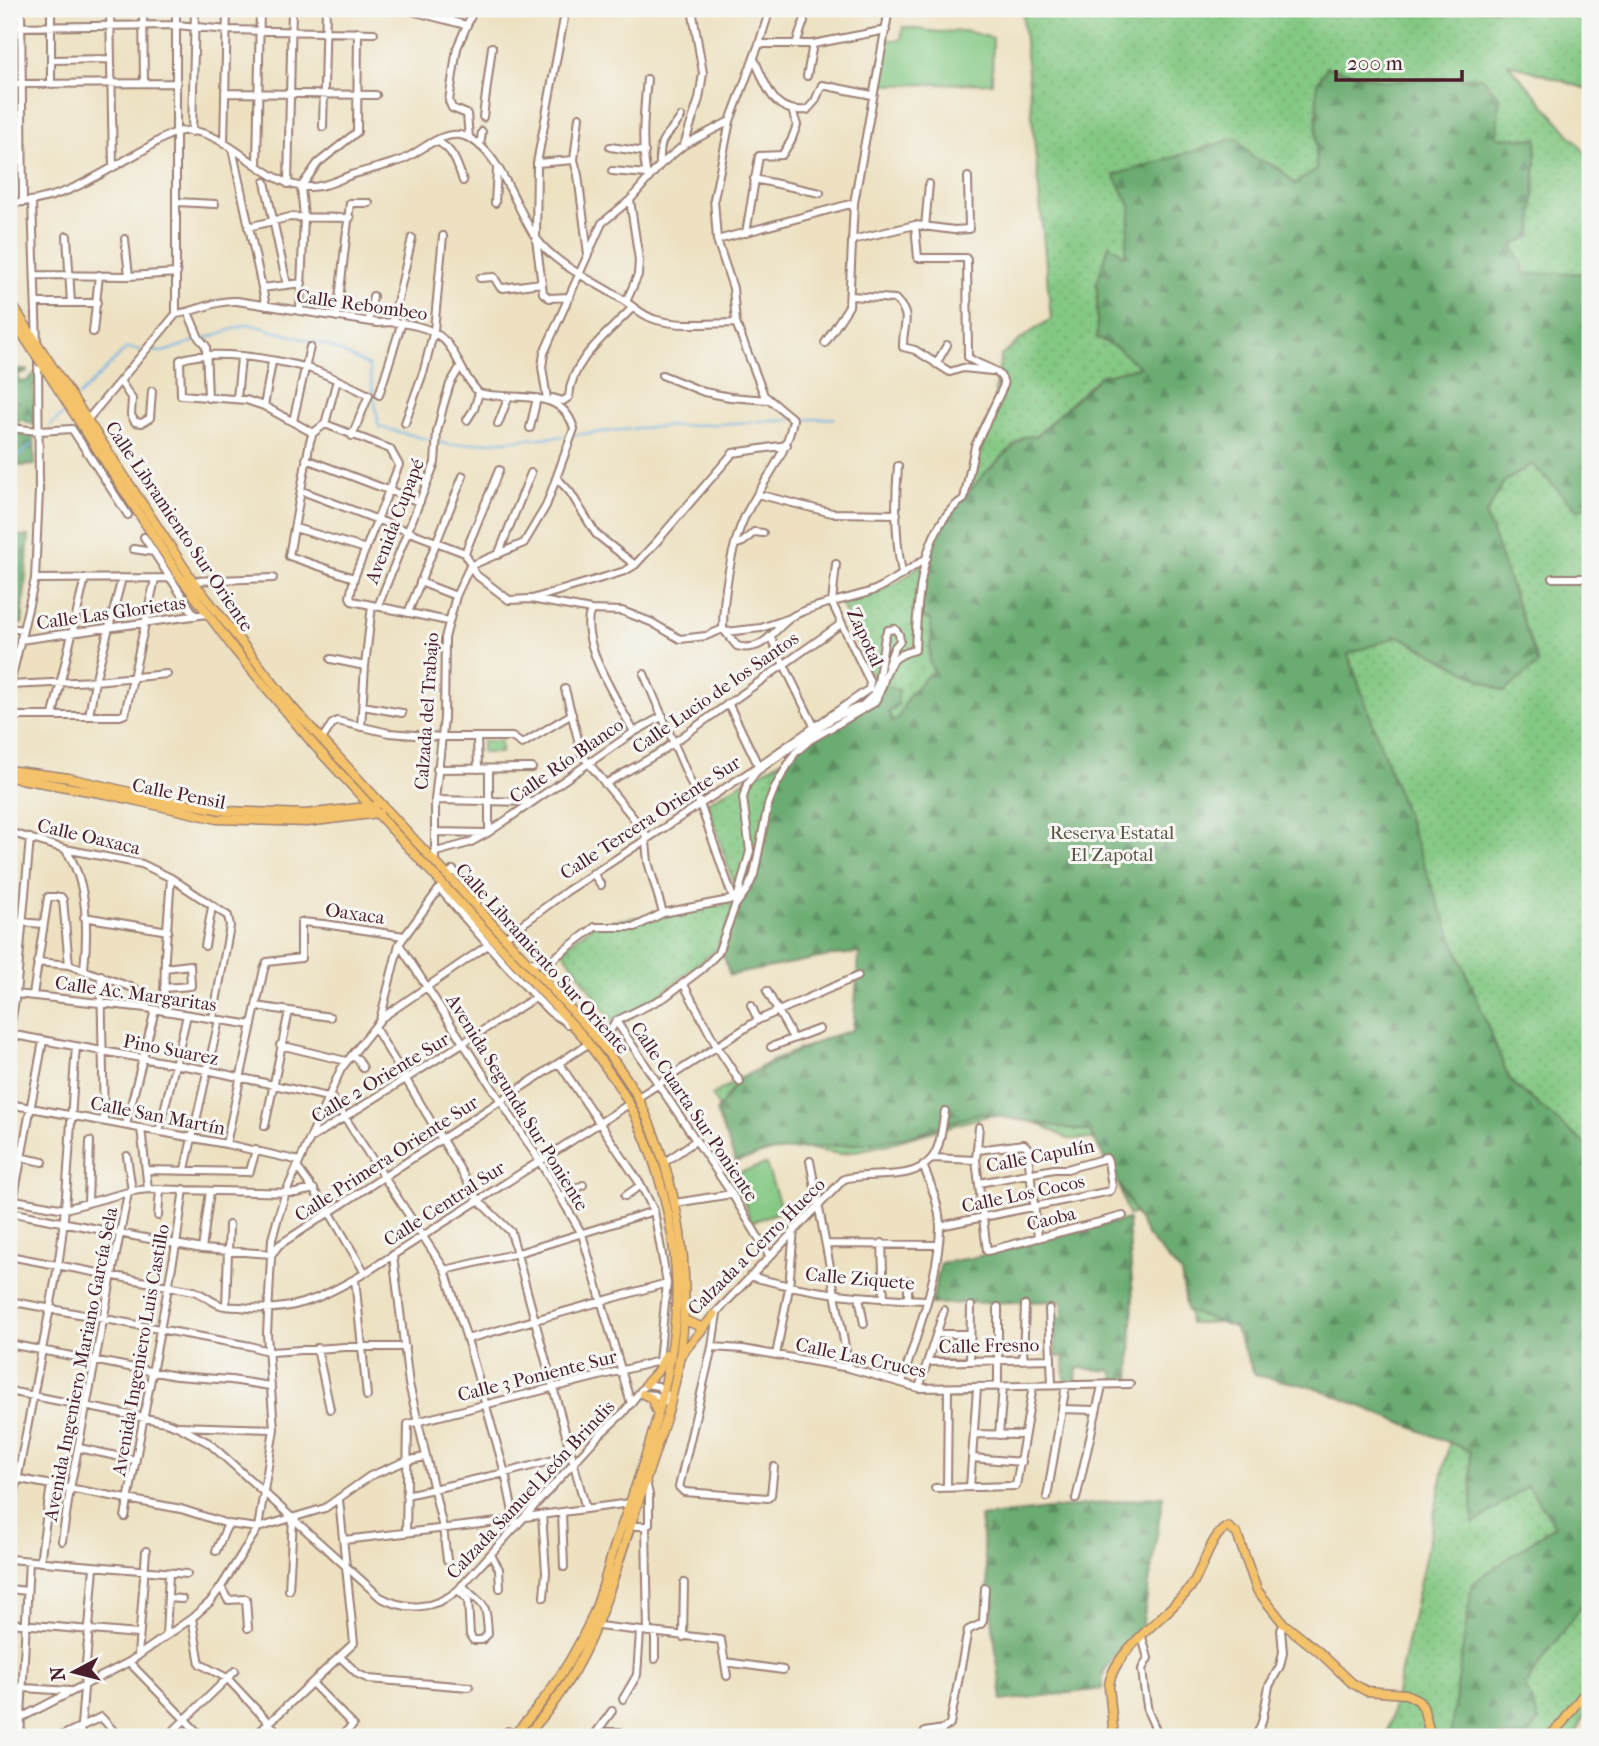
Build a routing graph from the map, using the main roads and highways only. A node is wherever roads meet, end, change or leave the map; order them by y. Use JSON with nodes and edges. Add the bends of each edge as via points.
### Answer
{"nodes":[{"id":1,"x":9,"y":300,"type":"edge"},
{"id":2,"x":9,"y":314,"type":"edge"},
{"id":3,"x":42,"y":362,"type":"junction"},
{"id":4,"x":9,"y":769,"type":"edge"},
{"id":5,"x":9,"y":777,"type":"edge"},
{"id":6,"x":384,"y":807,"type":"junction"},
{"id":7,"x":375,"y":811,"type":"junction"},
{"id":8,"x":715,"y":1314,"type":"road end"},
{"id":9,"x":684,"y":1320,"type":"junction"},
{"id":10,"x":699,"y":1326,"type":"road end"},
{"id":11,"x":671,"y":1343,"type":"junction"},
{"id":12,"x":680,"y":1356,"type":"junction"},
{"id":13,"x":646,"y":1384,"type":"road end"},
{"id":14,"x":640,"y":1395,"type":"road end"},
{"id":15,"x":656,"y":1419,"type":"junction"},
{"id":16,"x":1590,"y":1685,"type":"edge"},
{"id":17,"x":513,"y":1735,"type":"edge"},
{"id":18,"x":525,"y":1737,"type":"edge"},
{"id":19,"x":1114,"y":1737,"type":"edge"},
{"id":20,"x":1431,"y":1737,"type":"edge"},
{"id":21,"x":1549,"y":1737,"type":"edge"}],
"edges":[{"from":1,"to":3,"type":"main road","name":"Calle Libramiento Sur Oriente","bridge":true},
{"from":2,"to":3,"type":"main road","name":"Calle Libramiento Sur Oriente","bridge":true},
{"from":3,"to":6,"type":"main road","name":"Calle Libramiento Sur Oriente","via":[[64,384],[194,580],[263,671]]},
{"from":3,"to":7,"type":"main road","name":"Calle Libramiento Sur Oriente","via":[[207,614],[287,714]]},
{"from":4,"to":7,"type":"main road","name":"Calle Pensil","via":[[227,811]]},
{"from":5,"to":7,"type":"main road","name":"Calle Pensil","via":[[218,819],[307,822]]},
{"from":6,"to":7,"type":"main road","name":"Calle Pensil"},
{"from":6,"to":9,"type":"main road","name":"Calle Libramiento Sur Oriente","via":[[448,876],[461,883],[607,1051],[638,1098],[665,1162],[675,1203],[685,1276]]},
{"from":7,"to":11,"type":"main road","name":"Calle Libramiento Sur Oriente","via":[[582,1035],[629,1104],[667,1209],[676,1272]]},
{"from":8,"to":12,"type":"main road"},
{"from":9,"to":10,"type":"main road"},
{"from":9,"to":12,"type":"main road","name":"Calle Libramiento Sur Oriente"},
{"from":11,"to":13,"type":"main road"},
{"from":11,"to":15,"type":"main road","name":"Calle Libramiento Sur Oriente"},
{"from":12,"to":18,"type":"main road","name":"Calle Libramiento Sur Oriente","via":[[671,1402],[598,1626],[575,1674]]},
{"from":14,"to":15,"type":"main road","via":[[653,1401]]},
{"from":15,"to":17,"type":"main road","name":"Calle Libramiento Sur Oriente","via":[[596,1608],[551,1692]]},
{"from":16,"to":21,"type":"main road"},
{"from":19,"to":20,"type":"main road","via":[[1109,1679],[1117,1661],[1190,1589],[1215,1538],[1228,1527],[1237,1534],[1257,1590],[1284,1624],[1366,1691],[1406,1694],[1418,1700]]}]}
